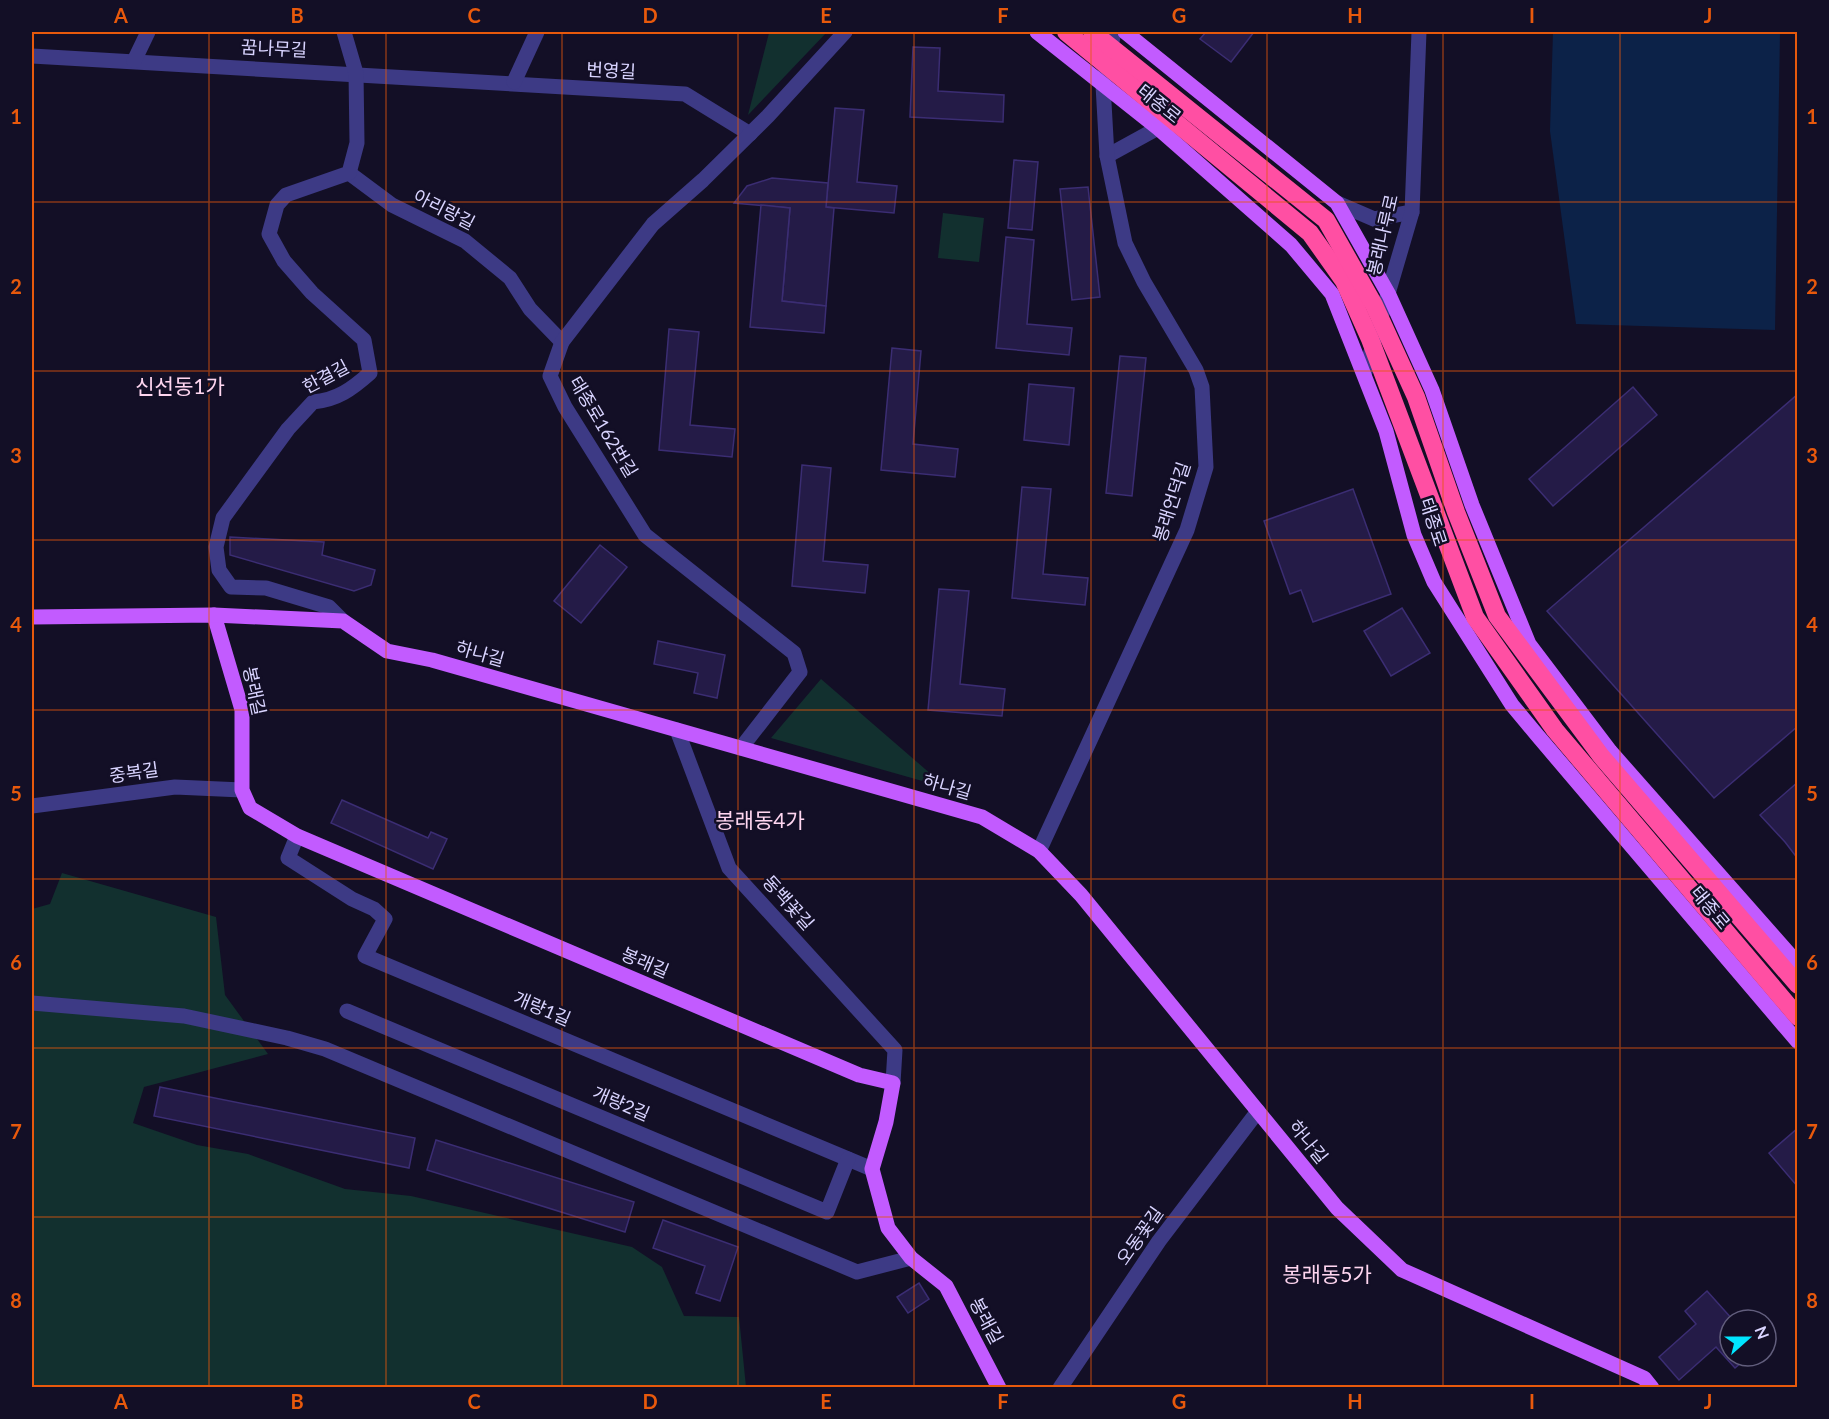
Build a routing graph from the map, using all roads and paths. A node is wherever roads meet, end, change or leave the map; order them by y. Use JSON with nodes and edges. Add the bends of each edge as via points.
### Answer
{"nodes":[{"id":1,"x":148,"y":32,"type":"edge"},
{"id":2,"x":344,"y":32,"type":"edge"},
{"id":3,"x":537,"y":32,"type":"edge"},
{"id":4,"x":845,"y":32,"type":"edge"},
{"id":5,"x":1037,"y":32,"type":"edge"},
{"id":6,"x":1066,"y":32,"type":"edge"},
{"id":7,"x":1092,"y":32,"type":"edge"},
{"id":8,"x":1114,"y":32,"type":"edge"},
{"id":9,"x":1125,"y":32,"type":"edge"},
{"id":10,"x":1419,"y":32,"type":"edge"},
{"id":11,"x":32,"y":56,"type":"edge"},
{"id":12,"x":134,"y":62,"type":"junction"},
{"id":13,"x":357,"y":73,"type":"junction"},
{"id":14,"x":514,"y":82,"type":"junction"},
{"id":15,"x":1103,"y":85,"type":"junction"},
{"id":16,"x":1158,"y":128,"type":"junction"},
{"id":17,"x":750,"y":134,"type":"junction"},
{"id":18,"x":1107,"y":156,"type":"junction"},
{"id":19,"x":349,"y":173,"type":"junction"},
{"id":20,"x":1337,"y":203,"type":"junction"},
{"id":21,"x":1412,"y":212,"type":"junction"},
{"id":22,"x":1389,"y":295,"type":"junction"},
{"id":23,"x":562,"y":342,"type":"junction"},
{"id":24,"x":1365,"y":372,"type":"junction"},
{"id":25,"x":214,"y":615,"type":"junction"},
{"id":26,"x":32,"y":617,"type":"edge"},
{"id":27,"x":343,"y":621,"type":"junction"},
{"id":28,"x":677,"y":730,"type":"junction"},
{"id":29,"x":741,"y":748,"type":"junction"},
{"id":30,"x":242,"y":790,"type":"junction"},
{"id":31,"x":32,"y":806,"type":"edge"},
{"id":32,"x":297,"y":836,"type":"junction"},
{"id":33,"x":1039,"y":851,"type":"junction"},
{"id":34,"x":1797,"y":964,"type":"edge"},
{"id":35,"x":1797,"y":985,"type":"edge"},
{"id":36,"x":32,"y":1003,"type":"edge"},
{"id":37,"x":347,"y":1011,"type":"dead end"},
{"id":38,"x":1797,"y":1017,"type":"edge"},
{"id":39,"x":1797,"y":1042,"type":"edge"},
{"id":40,"x":894,"y":1083,"type":"junction"},
{"id":41,"x":1258,"y":1111,"type":"junction"},
{"id":42,"x":848,"y":1159,"type":"junction"},
{"id":43,"x":872,"y":1169,"type":"junction"},
{"id":44,"x":911,"y":1258,"type":"junction"},
{"id":45,"x":999,"y":1388,"type":"edge"},
{"id":46,"x":1060,"y":1388,"type":"edge"},
{"id":47,"x":1652,"y":1388,"type":"edge"}],
"edges":[{"from":1,"to":12,"type":"street"},
{"from":2,"to":13,"type":"street"},
{"from":3,"to":14,"type":"street"},
{"from":4,"to":17,"type":"street","name":"태종로162번길"},
{"from":5,"to":15,"type":"main road","name":"태종로"},
{"from":6,"to":38,"type":"highway","bridge":true,"via":[[1310,233],[1344,281],[1370,339],[1475,617],[1555,730]]},
{"from":7,"to":35,"type":"highway","bridge":true,"via":[[1326,220],[1374,305],[1416,397],[1455,512],[1497,616],[1601,756]]},
{"from":8,"to":15,"type":"street","name":"봉래언덕길"},
{"from":9,"to":20,"type":"main road","name":"태종로"},
{"from":10,"to":21,"type":"street","name":"봉래나루로"},
{"from":11,"to":12,"type":"street","name":"꿈나무길"},
{"from":12,"to":13,"type":"street","name":"꿈나무길"},
{"from":13,"to":14,"type":"street","name":"꿈나무길"},
{"from":13,"to":19,"type":"street","via":[[357,143]]},
{"from":14,"to":17,"type":"street","name":"번영길","via":[[685,94]]},
{"from":15,"to":16,"type":"main road","name":"태종로"},
{"from":15,"to":18,"type":"street","name":"봉래언덕길"},
{"from":16,"to":18,"type":"street"},
{"from":16,"to":24,"type":"main road","name":"태종로","via":[[1298,253],[1332,294]]},
{"from":17,"to":23,"type":"street","name":"태종로162번길","via":[[653,224]]},
{"from":18,"to":33,"type":"street","name":"봉래언덕길","via":[[1125,243],[1202,387],[1206,467],[1187,530]]},
{"from":19,"to":23,"type":"street","name":"아리랑길","via":[[392,205],[465,241],[510,278],[530,309]]},
{"from":19,"to":27,"type":"street","name":"한결길","via":[[286,195],[277,205],[269,234],[284,261],[312,293],[364,340],[370,373],[345,393],[313,402],[294,422],[223,518],[216,547],[219,570],[231,587],[266,588],[329,607]]},
{"from":20,"to":21,"type":"street","via":[[1374,219]]},
{"from":20,"to":22,"type":"main road","name":"태종로"},
{"from":21,"to":22,"type":"street","name":"봉래나루로"},
{"from":22,"to":24,"type":"street","name":"봉래나루로"},
{"from":22,"to":34,"type":"main road","name":"태종로","via":[[1432,390],[1472,505],[1528,644],[1610,751]]},
{"from":23,"to":29,"type":"street","name":"태종로162번길","via":[[550,376],[565,407],[645,535],[794,653],[800,672]]},
{"from":24,"to":39,"type":"main road","name":"태종로","via":[[1386,430],[1414,535],[1434,582],[1466,635],[1530,728]]},
{"from":25,"to":26,"type":"main road"},
{"from":25,"to":27,"type":"main road"},
{"from":25,"to":30,"type":"main road","name":"봉래길","via":[[242,710]]},
{"from":27,"to":28,"type":"main road","name":"하나길","via":[[387,651],[432,660]]},
{"from":28,"to":29,"type":"main road","name":"하나길"},
{"from":28,"to":40,"type":"street","name":"동백꽃길","via":[[729,868],[895,1050]]},
{"from":29,"to":33,"type":"main road","name":"하나길","via":[[982,818]]},
{"from":30,"to":31,"type":"street","name":"중복길","via":[[175,787]]},
{"from":30,"to":32,"type":"main road","name":"봉래길","via":[[250,808]]},
{"from":32,"to":40,"type":"main road","name":"봉래길","via":[[859,1075]]},
{"from":32,"to":42,"type":"street","name":"개량1길","via":[[288,858],[385,919],[364,956]]},
{"from":33,"to":41,"type":"main road","name":"하나길","via":[[1081,895]]},
{"from":36,"to":44,"type":"street","via":[[184,1016],[287,1038],[387,1073],[857,1272]]},
{"from":37,"to":42,"type":"street","name":"개량2길","via":[[827,1212]]},
{"from":40,"to":43,"type":"main road"},
{"from":41,"to":46,"type":"street","name":"오동꽃길","via":[[1159,1241]]},
{"from":41,"to":47,"type":"main road","name":"하나길","via":[[1337,1208],[1402,1270],[1644,1378]]},
{"from":42,"to":43,"type":"street","name":"개량1길"},
{"from":43,"to":44,"type":"main road","name":"봉래길","via":[[888,1228]]},
{"from":44,"to":45,"type":"main road","name":"봉래길","via":[[946,1286]]}]}
